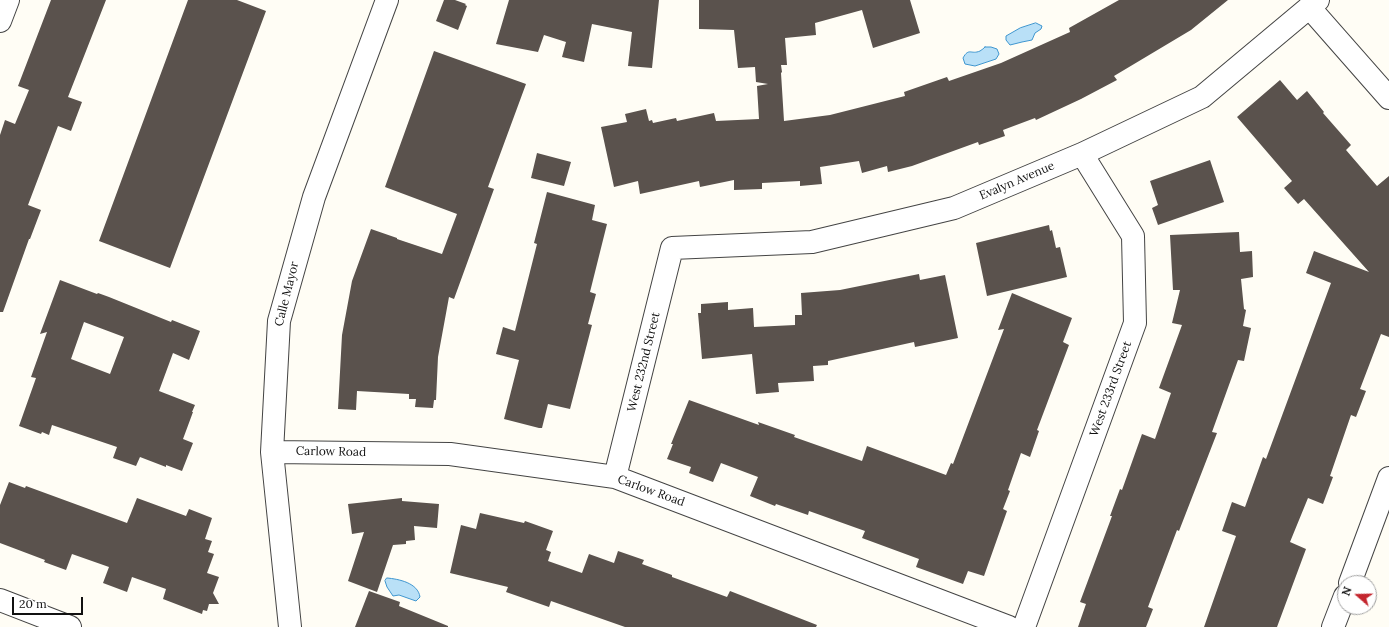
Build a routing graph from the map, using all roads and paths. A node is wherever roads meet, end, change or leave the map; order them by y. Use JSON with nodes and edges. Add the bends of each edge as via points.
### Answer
{"nodes":[{"id":1,"x":8,"y":0,"type":"edge"},
{"id":2,"x":387,"y":0,"type":"edge"},
{"id":3,"x":1313,"y":4,"type":"edge"},
{"id":4,"x":0,"y":21,"type":"edge"},
{"id":5,"x":1389,"y":98,"type":"edge"},
{"id":6,"x":1082,"y":154,"type":"junction"},
{"id":7,"x":672,"y":248,"type":"joint"},
{"id":8,"x":272,"y":452,"type":"junction"},
{"id":9,"x":615,"y":477,"type":"junction"},
{"id":10,"x":1389,"y":478,"type":"edge"},
{"id":11,"x":1353,"y":575,"type":"edge"},
{"id":12,"x":0,"y":600,"type":"edge"},
{"id":13,"x":1338,"y":615,"type":"edge"},
{"id":14,"x":70,"y":627,"type":"edge"},
{"id":15,"x":290,"y":627,"type":"edge"},
{"id":16,"x":1009,"y":627,"type":"edge"},
{"id":17,"x":1024,"y":627,"type":"edge"},
{"id":18,"x":1334,"y":627,"type":"edge"}],
"edges":[{"from":1,"to":4,"type":"street"},
{"from":2,"to":8,"type":"street","name":"Calle Mayor","via":[[314,197],[279,320]]},
{"from":3,"to":5,"type":"street"},
{"from":3,"to":6,"type":"street","name":"Evalyn Avenue","via":[[1202,97]]},
{"from":6,"to":7,"type":"street","name":"Evalyn Avenue","via":[[954,208],[812,242]]},
{"from":6,"to":17,"type":"street","name":"West 233rd Street","via":[[1133,236],[1135,323]]},
{"from":7,"to":9,"type":"street","name":"West 232nd Street"},
{"from":8,"to":9,"type":"street","name":"Carlow Road","via":[[450,454]]},
{"from":8,"to":15,"type":"street","name":"Calle Mayor"},
{"from":9,"to":16,"type":"street","name":"Carlow Road"},
{"from":10,"to":11,"type":"street"},
{"from":12,"to":14,"type":"street"},
{"from":13,"to":18,"type":"street"}]}
